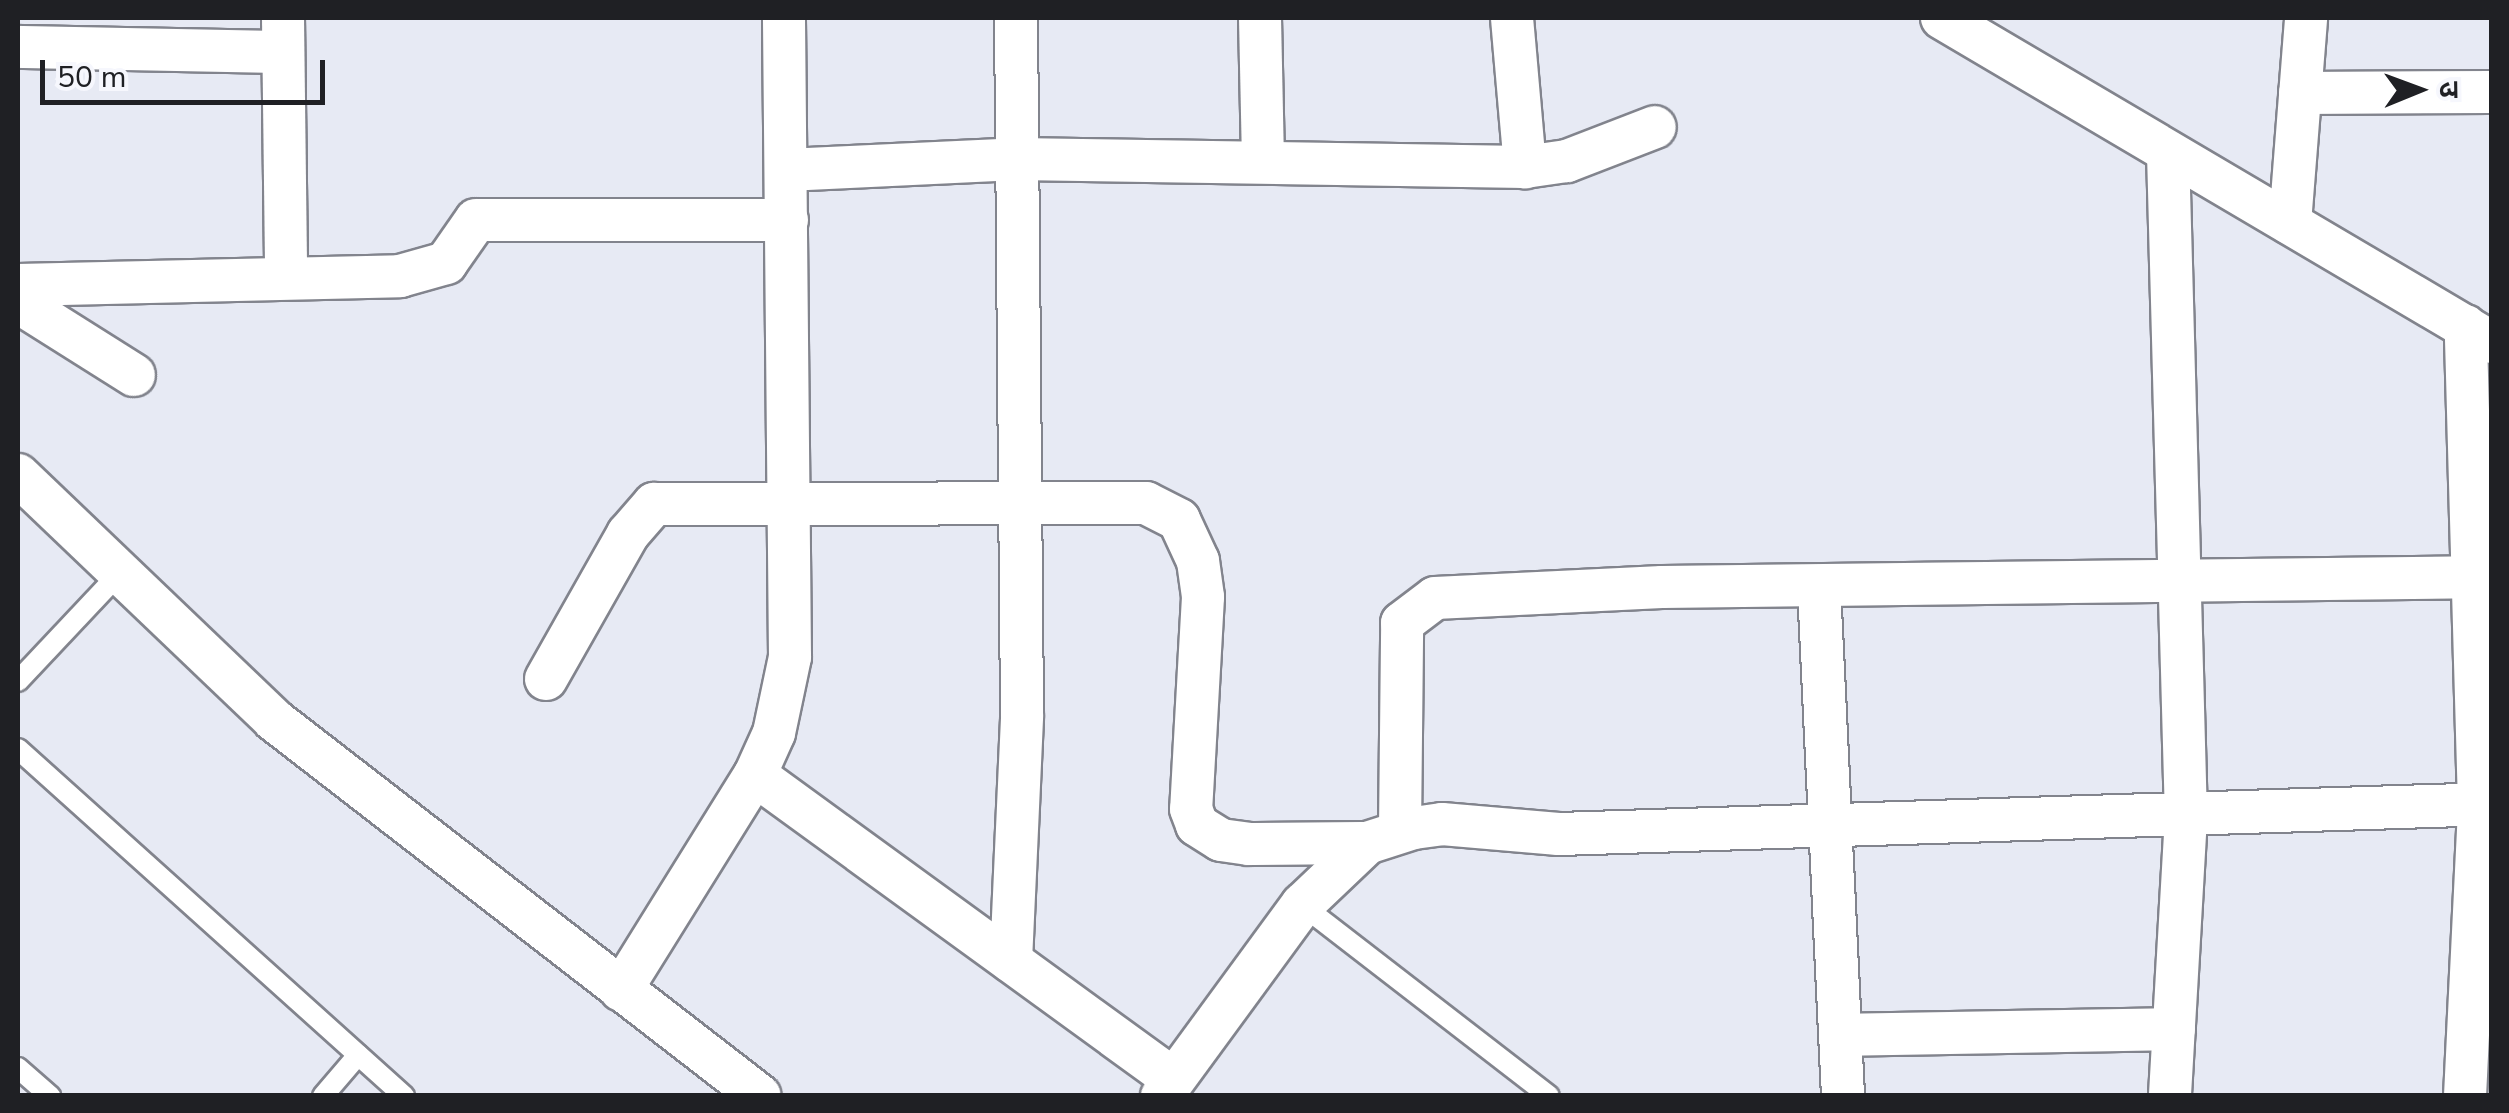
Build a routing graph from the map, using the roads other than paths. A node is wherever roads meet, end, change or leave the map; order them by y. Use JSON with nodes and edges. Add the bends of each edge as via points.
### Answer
{"nodes":[{"id":1,"x":784,"y":18,"type":"edge"},
{"id":2,"x":1016,"y":18,"type":"edge"},
{"id":3,"x":1260,"y":18,"type":"edge"},
{"id":4,"x":1512,"y":18,"type":"edge"},
{"id":5,"x":1942,"y":18,"type":"edge"},
{"id":6,"x":2306,"y":18,"type":"edge"},
{"id":7,"x":283,"y":35,"type":"edge"},
{"id":8,"x":18,"y":46,"type":"edge"},
{"id":9,"x":2492,"y":92,"type":"edge"},
{"id":10,"x":2300,"y":93,"type":"junction"},
{"id":11,"x":1655,"y":128,"type":"dead end"},
{"id":12,"x":2168,"y":153,"type":"junction"},
{"id":13,"x":1017,"y":159,"type":"junction"},
{"id":14,"x":1263,"y":160,"type":"junction"},
{"id":15,"x":1525,"y":167,"type":"junction"},
{"id":16,"x":786,"y":170,"type":"junction"},
{"id":17,"x":787,"y":220,"type":"junction"},
{"id":18,"x":2290,"y":223,"type":"junction"},
{"id":19,"x":286,"y":277,"type":"junction"},
{"id":20,"x":18,"y":285,"type":"edge"},
{"id":21,"x":18,"y":302,"type":"edge"},
{"id":22,"x":2479,"y":334,"type":"edge"},
{"id":23,"x":134,"y":375,"type":"dead end"},
{"id":24,"x":18,"y":474,"type":"edge"},
{"id":25,"x":1020,"y":499,"type":"junction"},
{"id":26,"x":792,"y":504,"type":"junction"},
{"id":27,"x":116,"y":576,"type":"junction"},
{"id":28,"x":2483,"y":578,"type":"edge"},
{"id":29,"x":2178,"y":584,"type":"junction"},
{"id":30,"x":1819,"y":587,"type":"junction"},
{"id":31,"x":546,"y":679,"type":"dead end"},
{"id":32,"x":18,"y":680,"type":"edge"},
{"id":33,"x":18,"y":748,"type":"edge"},
{"id":34,"x":754,"y":775,"type":"junction"},
{"id":35,"x":2486,"y":804,"type":"edge"},
{"id":36,"x":2186,"y":817,"type":"junction"},
{"id":37,"x":1834,"y":827,"type":"junction"},
{"id":38,"x":1384,"y":837,"type":"junction"},
{"id":39,"x":1302,"y":905,"type":"junction"},
{"id":40,"x":2481,"y":956,"type":"edge"},
{"id":41,"x":1011,"y":961,"type":"junction"},
{"id":42,"x":621,"y":990,"type":"junction"},
{"id":43,"x":2174,"y":1028,"type":"junction"},
{"id":44,"x":1840,"y":1035,"type":"junction"},
{"id":45,"x":358,"y":1055,"type":"junction"},
{"id":46,"x":18,"y":1068,"type":"edge"},
{"id":47,"x":1168,"y":1087,"type":"edge"},
{"id":48,"x":50,"y":1096,"type":"edge"},
{"id":49,"x":323,"y":1096,"type":"edge"},
{"id":50,"x":404,"y":1096,"type":"edge"},
{"id":51,"x":760,"y":1096,"type":"edge"},
{"id":52,"x":1549,"y":1096,"type":"edge"},
{"id":53,"x":1842,"y":1096,"type":"edge"},
{"id":54,"x":2170,"y":1096,"type":"edge"},
{"id":55,"x":2464,"y":1096,"type":"edge"}],
"edges":[{"from":1,"to":16,"type":"street"},
{"from":2,"to":13,"type":"street"},
{"from":3,"to":14,"type":"street"},
{"from":4,"to":15,"type":"street"},
{"from":5,"to":12,"type":"street"},
{"from":6,"to":10,"type":"street"},
{"from":7,"to":8,"type":"street"},
{"from":7,"to":19,"type":"street"},
{"from":9,"to":10,"type":"street"},
{"from":10,"to":18,"type":"street"},
{"from":11,"to":15,"type":"street","via":[[1567,161]]},
{"from":12,"to":18,"type":"street"},
{"from":12,"to":29,"type":"street"},
{"from":13,"to":14,"type":"street"},
{"from":13,"to":16,"type":"street"},
{"from":13,"to":25,"type":"street"},
{"from":14,"to":15,"type":"street"},
{"from":16,"to":17,"type":"street"},
{"from":17,"to":19,"type":"street","via":[[476,220],[446,262],[424,271]]},
{"from":17,"to":26,"type":"street"},
{"from":18,"to":22,"type":"street"},
{"from":19,"to":20,"type":"street"},
{"from":21,"to":23,"type":"street"},
{"from":22,"to":28,"type":"street"},
{"from":24,"to":27,"type":"street","via":[[89,538]]},
{"from":25,"to":26,"type":"street"},
{"from":25,"to":38,"type":"street","via":[[1146,503],[1179,520],[1189,537],[1203,596],[1191,809],[1197,825],[1221,840],[1249,844]]},
{"from":25,"to":41,"type":"street","via":[[1022,716]]},
{"from":26,"to":31,"type":"street","via":[[654,504],[628,534]]},
{"from":26,"to":34,"type":"street","via":[[790,657],[774,733]]},
{"from":27,"to":32,"type":"lane"},
{"from":27,"to":42,"type":"street","via":[[274,720]]},
{"from":28,"to":29,"type":"street"},
{"from":28,"to":35,"type":"street"},
{"from":29,"to":30,"type":"street"},
{"from":29,"to":36,"type":"street"},
{"from":30,"to":37,"type":"street"},
{"from":30,"to":38,"type":"street","via":[[1643,588],[1435,598],[1418,605],[1402,623]]},
{"from":33,"to":45,"type":"lane"},
{"from":34,"to":41,"type":"street"},
{"from":34,"to":42,"type":"street"},
{"from":35,"to":36,"type":"street"},
{"from":35,"to":40,"type":"street"},
{"from":36,"to":37,"type":"street"},
{"from":36,"to":43,"type":"street"},
{"from":37,"to":38,"type":"street","via":[[1560,834],[1442,824]]},
{"from":37,"to":44,"type":"street"},
{"from":38,"to":39,"type":"street"},
{"from":39,"to":47,"type":"street"},
{"from":39,"to":52,"type":"lane"},
{"from":40,"to":55,"type":"street"},
{"from":41,"to":47,"type":"street"},
{"from":42,"to":51,"type":"street"},
{"from":43,"to":44,"type":"street"},
{"from":43,"to":54,"type":"street"},
{"from":44,"to":53,"type":"street"},
{"from":45,"to":49,"type":"lane"},
{"from":45,"to":50,"type":"lane"},
{"from":46,"to":48,"type":"lane"}]}
